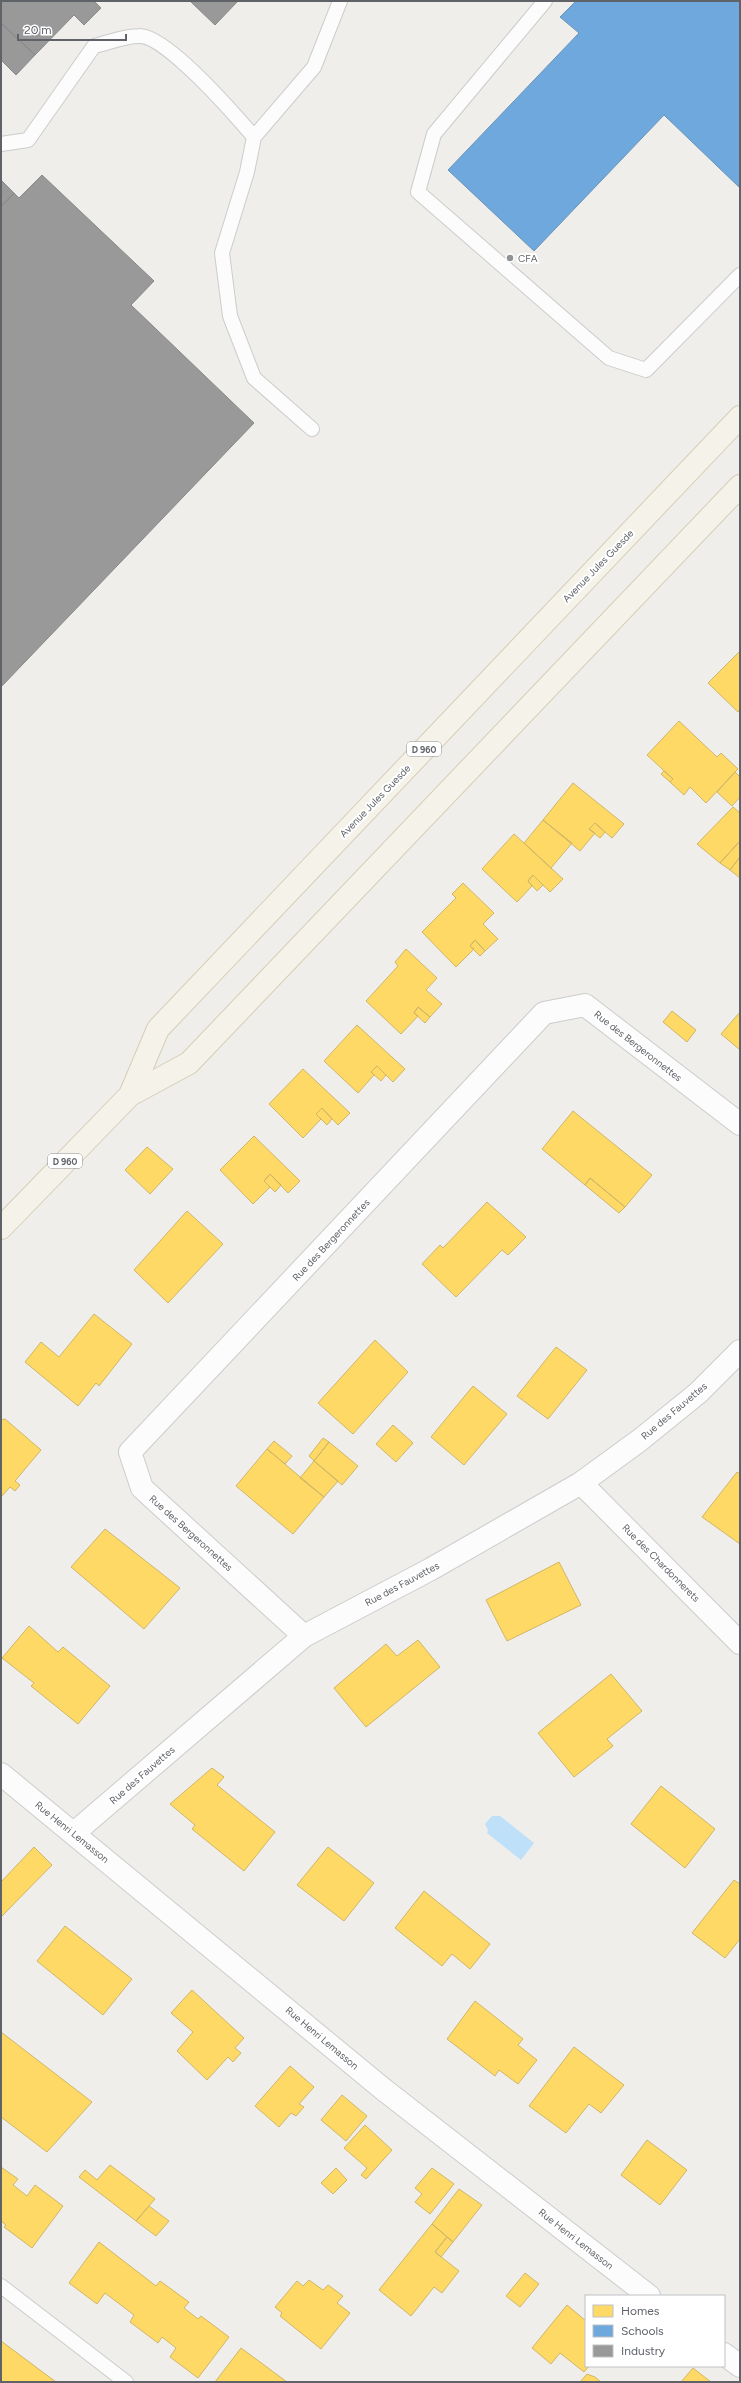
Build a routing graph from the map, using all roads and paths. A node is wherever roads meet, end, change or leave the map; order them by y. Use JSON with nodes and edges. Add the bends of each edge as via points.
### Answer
{"nodes":[{"id":1,"x":340,"y":1,"type":"edge"},
{"id":2,"x":544,"y":1,"type":"edge"},
{"id":3,"x":254,"y":137,"type":"junction"},
{"id":4,"x":1,"y":144,"type":"edge"},
{"id":5,"x":740,"y":275,"type":"edge"},
{"id":6,"x":740,"y":417,"type":"edge"},
{"id":7,"x":312,"y":429,"type":"dead end"},
{"id":8,"x":740,"y":486,"type":"edge"},
{"id":9,"x":130,"y":1095,"type":"junction"},
{"id":10,"x":740,"y":1124,"type":"edge"},
{"id":11,"x":1,"y":1228,"type":"edge"},
{"id":12,"x":740,"y":1351,"type":"edge"},
{"id":13,"x":581,"y":1483,"type":"junction"},
{"id":14,"x":304,"y":1636,"type":"junction"},
{"id":15,"x":740,"y":1643,"type":"edge"},
{"id":16,"x":1,"y":1774,"type":"edge"},
{"id":17,"x":74,"y":1833,"type":"junction"},
{"id":18,"x":1,"y":2286,"type":"edge"},
{"id":19,"x":647,"y":2295,"type":"edge"},
{"id":20,"x":725,"y":2355,"type":"edge"},
{"id":21,"x":740,"y":2366,"type":"edge"},
{"id":22,"x":126,"y":2382,"type":"edge"}],
"edges":[{"from":1,"to":3,"type":"lane","via":[[314,67]]},
{"from":2,"to":5,"type":"lane","via":[[434,134],[418,192],[610,358],[646,370]]},
{"from":3,"to":4,"type":"lane","via":[[221,99],[163,46],[140,36],[94,46],[28,140]]},
{"from":3,"to":7,"type":"lane","via":[[247,172],[222,253],[230,316],[254,378]]},
{"from":6,"to":9,"type":"main road","name":"Avenue Jules Guesde","number":"D 960","via":[[158,1029]]},
{"from":8,"to":9,"type":"main road","name":"Avenue Jules Guesde","number":"D 960","via":[[189,1063]]},
{"from":9,"to":11,"type":"main road","name":"Avenue Jules Guesde","number":"D 960"},
{"from":10,"to":14,"type":"street","name":"Rue des Bergeronnettes","via":[[585,1005],[544,1013],[130,1452],[142,1488]]},
{"from":12,"to":13,"type":"street","name":"Rue des Fauvettes","via":[[698,1393]]},
{"from":13,"to":14,"type":"street","name":"Rue des Fauvettes","via":[[431,1569]]},
{"from":13,"to":15,"type":"street","name":"Rue des Chardonnerets"},
{"from":14,"to":17,"type":"street","name":"Rue des Fauvettes"},
{"from":16,"to":17,"type":"street","name":"Rue Henri Lemasson"},
{"from":17,"to":19,"type":"street","name":"Rue Henri Lemasson","via":[[383,2089]]},
{"from":18,"to":22,"type":"lane"},
{"from":20,"to":21,"type":"street"}]}
